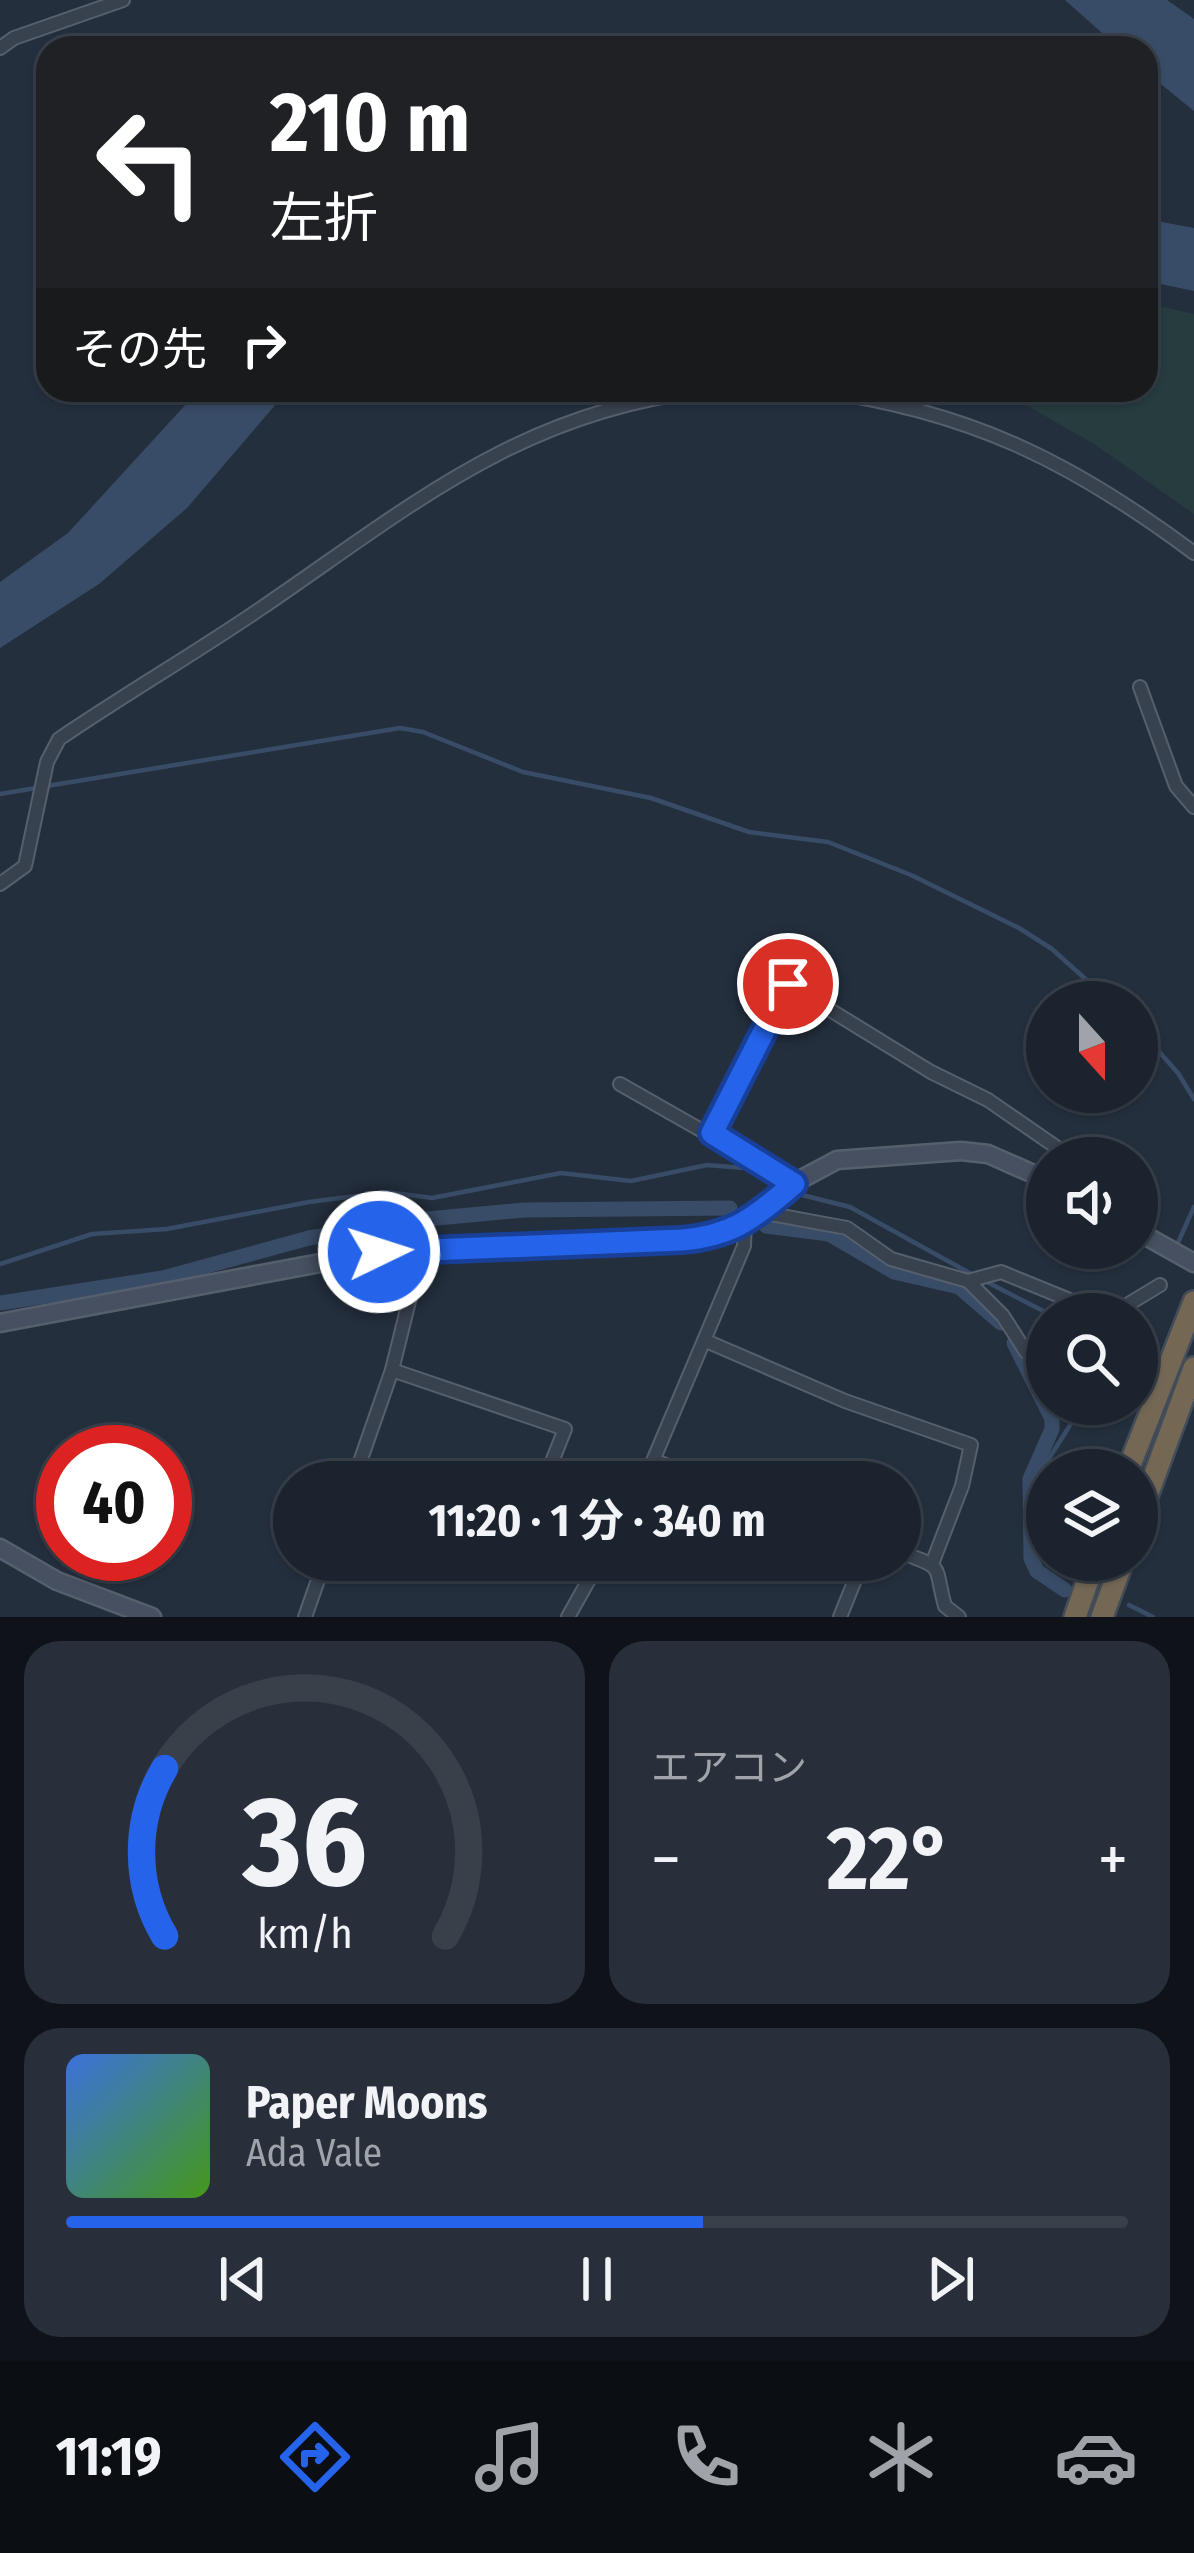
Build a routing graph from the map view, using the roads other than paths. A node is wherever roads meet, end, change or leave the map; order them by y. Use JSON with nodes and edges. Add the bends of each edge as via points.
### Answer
{"nodes":[{"id":1,"x":123,"y":0,"type":"edge"},
{"id":2,"x":0,"y":48,"type":"edge"},
{"id":3,"x":640,"y":402,"type":"edge"},
{"id":4,"x":892,"y":402,"type":"edge"},
{"id":5,"x":1194,"y":553,"type":"edge"},
{"id":6,"x":1140,"y":687,"type":"dead end"},
{"id":7,"x":1194,"y":807,"type":"edge"},
{"id":8,"x":0,"y":884,"type":"edge"},
{"id":9,"x":620,"y":1084,"type":"dead end"},
{"id":10,"x":712,"y":1133,"type":"junction"},
{"id":11,"x":1042,"y":1137,"type":"edge"},
{"id":12,"x":1026,"y":1171,"type":"edge"},
{"id":13,"x":794,"y":1184,"type":"junction"},
{"id":14,"x":753,"y":1216,"type":"junction"},
{"id":15,"x":1158,"y":1243,"type":"edge"},
{"id":16,"x":422,"y":1249,"type":"junction"},
{"id":17,"x":1194,"y":1263,"type":"edge"},
{"id":18,"x":968,"y":1281,"type":"junction"},
{"id":19,"x":1160,"y":1285,"type":"dead end"},
{"id":20,"x":1054,"y":1293,"type":"edge"},
{"id":21,"x":1146,"y":1293,"type":"edge"},
{"id":22,"x":1194,"y":1302,"type":"edge"},
{"id":23,"x":0,"y":1323,"type":"edge"},
{"id":24,"x":706,"y":1341,"type":"junction"},
{"id":25,"x":1026,"y":1352,"type":"dead end"},
{"id":26,"x":1194,"y":1368,"type":"edge"},
{"id":27,"x":392,"y":1370,"type":"junction"},
{"id":28,"x":1136,"y":1449,"type":"edge"},
{"id":29,"x":360,"y":1461,"type":"edge"},
{"id":30,"x":552,"y":1461,"type":"edge"},
{"id":31,"x":656,"y":1461,"type":"edge"},
{"id":32,"x":1158,"y":1466,"type":"edge"},
{"id":33,"x":0,"y":1548,"type":"edge"},
{"id":34,"x":921,"y":1560,"type":"edge"},
{"id":35,"x":932,"y":1564,"type":"junction"},
{"id":36,"x":317,"y":1581,"type":"edge"},
{"id":37,"x":588,"y":1581,"type":"edge"},
{"id":38,"x":855,"y":1581,"type":"edge"},
{"id":39,"x":1088,"y":1581,"type":"edge"},
{"id":40,"x":1116,"y":1581,"type":"edge"},
{"id":41,"x":152,"y":1617,"type":"edge"},
{"id":42,"x":304,"y":1617,"type":"edge"},
{"id":43,"x":568,"y":1617,"type":"edge"},
{"id":44,"x":840,"y":1617,"type":"edge"},
{"id":45,"x":958,"y":1617,"type":"edge"},
{"id":46,"x":1075,"y":1617,"type":"edge"},
{"id":47,"x":1102,"y":1617,"type":"edge"}],
"edges":[{"from":1,"to":2,"type":"street"},
{"from":3,"to":8,"type":"street","via":[[496,452],[59,740],[25,866]]},
{"from":4,"to":5,"type":"street","via":[[1010,441],[1102,488]]},
{"from":6,"to":7,"type":"street","via":[[1176,787]]},
{"from":9,"to":10,"type":"street"},
{"from":10,"to":11,"type":"street","via":[[788,984]]},
{"from":10,"to":13,"type":"street"},
{"from":12,"to":13,"type":"street","via":[[961,1150],[837,1160]]},
{"from":13,"to":14,"type":"street"},
{"from":14,"to":16,"type":"street","via":[[724,1234],[682,1240]]},
{"from":14,"to":18,"type":"street","via":[[847,1228],[891,1259]]},
{"from":14,"to":24,"type":"street"},
{"from":15,"to":17,"type":"street"},
{"from":16,"to":23,"type":"street"},
{"from":16,"to":27,"type":"street"},
{"from":18,"to":20,"type":"street","via":[[1001,1272]]},
{"from":18,"to":25,"type":"street"},
{"from":19,"to":21,"type":"street"},
{"from":22,"to":28,"type":"highway"},
{"from":24,"to":31,"type":"street"},
{"from":24,"to":35,"type":"street","via":[[971,1445]]},
{"from":26,"to":32,"type":"highway"},
{"from":27,"to":29,"type":"street"},
{"from":27,"to":30,"type":"street","via":[[565,1429]]},
{"from":33,"to":41,"type":"street","via":[[57,1581]]},
{"from":34,"to":35,"type":"street"},
{"from":35,"to":45,"type":"street","via":[[945,1606]]},
{"from":36,"to":42,"type":"street"},
{"from":37,"to":43,"type":"street"},
{"from":38,"to":44,"type":"street"},
{"from":39,"to":46,"type":"highway"},
{"from":40,"to":47,"type":"highway"}]}
